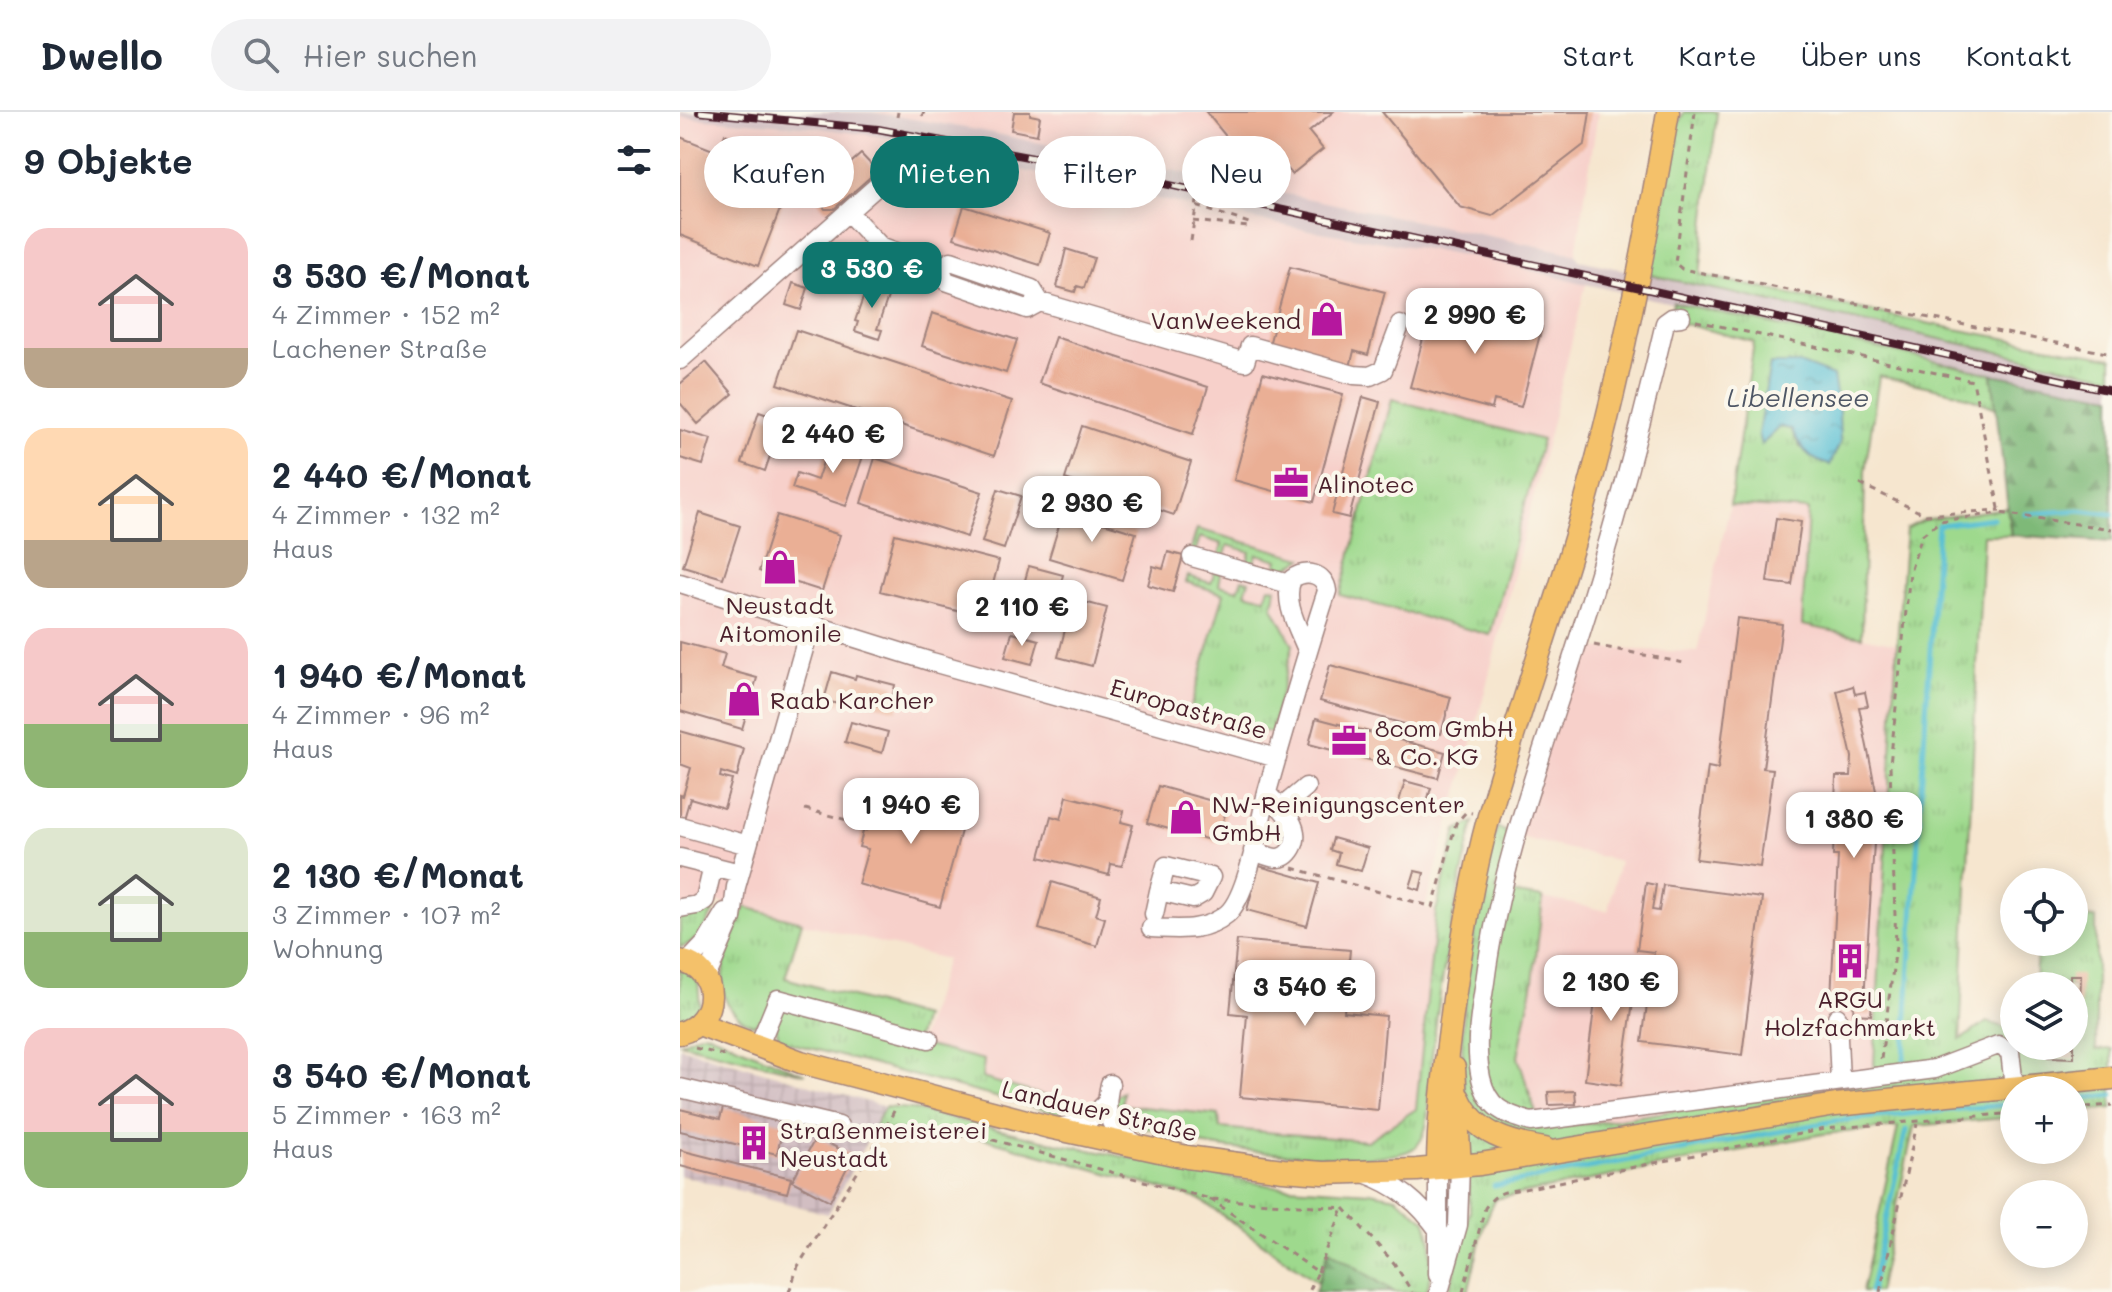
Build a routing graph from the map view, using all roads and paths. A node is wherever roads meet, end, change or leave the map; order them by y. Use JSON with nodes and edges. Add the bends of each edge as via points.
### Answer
{"nodes":[{"id":1,"x":1668,"y":112,"type":"edge"},
{"id":2,"x":1695,"y":112,"type":"edge"},
{"id":3,"x":870,"y":197,"type":"edge"},
{"id":4,"x":848,"y":212,"type":"junction"},
{"id":5,"x":1193,"y":221,"type":"junction"},
{"id":6,"x":1191,"y":241,"type":"dead end"},
{"id":7,"x":1704,"y":273,"type":"junction"},
{"id":8,"x":1703,"y":279,"type":"dead end"},
{"id":9,"x":1681,"y":317,"type":"joint"},
{"id":10,"x":1400,"y":325,"type":"dead end"},
{"id":11,"x":2112,"y":354,"type":"edge"},
{"id":12,"x":680,"y":360,"type":"edge"},
{"id":13,"x":1860,"y":484,"type":"dead end"},
{"id":14,"x":2000,"y":512,"type":"junction"},
{"id":15,"x":2112,"y":529,"type":"edge"},
{"id":16,"x":1192,"y":557,"type":"dead end"},
{"id":17,"x":680,"y":583,"type":"edge"},
{"id":18,"x":1289,"y":584,"type":"junction"},
{"id":19,"x":811,"y":624,"type":"junction"},
{"id":20,"x":1578,"y":641,"type":"junction"},
{"id":21,"x":1307,"y":650,"type":"junction"},
{"id":22,"x":1684,"y":663,"type":"dead end"},
{"id":23,"x":1277,"y":758,"type":"junction"},
{"id":24,"x":1306,"y":787,"type":"dead end"},
{"id":25,"x":1267,"y":794,"type":"junction"},
{"id":26,"x":1281,"y":808,"type":"junction"},
{"id":27,"x":805,"y":809,"type":"dead end"},
{"id":28,"x":1489,"y":816,"type":"junction"},
{"id":29,"x":680,"y":826,"type":"edge"},
{"id":30,"x":872,"y":833,"type":"dead end"},
{"id":31,"x":748,"y":845,"type":"junction"},
{"id":32,"x":1253,"y":851,"type":"junction"},
{"id":33,"x":680,"y":858,"type":"edge"},
{"id":34,"x":1277,"y":858,"type":"junction"},
{"id":35,"x":713,"y":866,"type":"junction"},
{"id":36,"x":738,"y":880,"type":"junction"},
{"id":37,"x":1159,"y":891,"type":"dead end"},
{"id":38,"x":680,"y":908,"type":"edge"},
{"id":39,"x":684,"y":961,"type":"edge"},
{"id":40,"x":706,"y":978,"type":"junction"},
{"id":41,"x":1837,"y":1017,"type":"dead end"},
{"id":42,"x":696,"y":1021,"type":"edge"},
{"id":43,"x":1450,"y":1030,"type":"junction"},
{"id":44,"x":929,"y":1039,"type":"dead end"},
{"id":45,"x":759,"y":1045,"type":"junction"},
{"id":46,"x":1883,"y":1074,"type":"junction"},
{"id":47,"x":2013,"y":1076,"type":"edge"},
{"id":48,"x":2112,"y":1078,"type":"edge"},
{"id":49,"x":2088,"y":1080,"type":"edge"},
{"id":50,"x":1840,"y":1081,"type":"junction"},
{"id":51,"x":1110,"y":1084,"type":"dead end"},
{"id":52,"x":680,"y":1088,"type":"edge"},
{"id":53,"x":2000,"y":1088,"type":"edge"},
{"id":54,"x":904,"y":1089,"type":"junction"},
{"id":55,"x":1457,"y":1093,"type":"junction"},
{"id":56,"x":1106,"y":1103,"type":"junction"},
{"id":57,"x":2112,"y":1105,"type":"edge"},
{"id":58,"x":2088,"y":1107,"type":"edge"},
{"id":59,"x":2000,"y":1114,"type":"edge"},
{"id":60,"x":1917,"y":1122,"type":"junction"},
{"id":61,"x":839,"y":1126,"type":"dead end"},
{"id":62,"x":1049,"y":1127,"type":"junction"},
{"id":63,"x":885,"y":1129,"type":"junction"},
{"id":64,"x":1141,"y":1147,"type":"junction"},
{"id":65,"x":1570,"y":1150,"type":"junction"},
{"id":66,"x":1460,"y":1166,"type":"junction"},
{"id":67,"x":1438,"y":1168,"type":"junction"},
{"id":68,"x":1363,"y":1173,"type":"junction"},
{"id":69,"x":1210,"y":1199,"type":"junction"},
{"id":70,"x":1344,"y":1208,"type":"junction"},
{"id":71,"x":1439,"y":1231,"type":"junction"},
{"id":72,"x":1318,"y":1272,"type":"junction"},
{"id":73,"x":789,"y":1292,"type":"edge"},
{"id":74,"x":1309,"y":1292,"type":"edge"},
{"id":75,"x":1412,"y":1292,"type":"edge"},
{"id":76,"x":1437,"y":1292,"type":"edge"},
{"id":77,"x":1463,"y":1292,"type":"edge"},
{"id":78,"x":1880,"y":1292,"type":"edge"}],
"edges":[{"from":1,"to":28,"type":"main road","via":[[1606,423]]},
{"from":2,"to":7,"type":"path","via":[[1675,263]]},
{"from":3,"to":4,"type":"street"},
{"from":4,"to":10,"type":"street","via":[[880,246],[940,268],[951,261],[1032,289],[1040,302],[1245,362],[1250,346],[1370,376],[1383,370]]},
{"from":4,"to":12,"type":"street"},
{"from":5,"to":5,"type":"path","via":[[1197,203],[1249,223],[1248,227]]},
{"from":5,"to":6,"type":"path"},
{"from":7,"to":8,"type":"path"},
{"from":7,"to":11,"type":"path"},
{"from":9,"to":14,"type":"path","via":[[1973,381]]},
{"from":9,"to":20,"type":"street","via":[[1665,323]]},
{"from":13,"to":14,"type":"path","via":[[1926,515]]},
{"from":14,"to":15,"type":"path"},
{"from":14,"to":46,"type":"path","via":[[1940,521],[1922,535],[1910,572],[1890,765],[1896,946]]},
{"from":16,"to":18,"type":"street","name":"Europastraße"},
{"from":17,"to":19,"type":"street","name":"Europastraße"},
{"from":18,"to":21,"type":"street","via":[[1289,603]]},
{"from":18,"to":21,"type":"street","name":"Europastraße","via":[[1305,573],[1326,584]]},
{"from":19,"to":23,"type":"street","name":"Europastraße","via":[[922,651]]},
{"from":19,"to":31,"type":"street"},
{"from":20,"to":22,"type":"path"},
{"from":20,"to":50,"type":"street","via":[[1515,834],[1488,958],[1476,1042],[1481,1080],[1490,1099],[1503,1113],[1531,1122]]},
{"from":21,"to":23,"type":"street","name":"Europastraße"},
{"from":23,"to":25,"type":"street","name":"Europastraße"},
{"from":24,"to":26,"type":"street"},
{"from":25,"to":26,"type":"street"},
{"from":25,"to":32,"type":"street","name":"Europastraße"},
{"from":26,"to":34,"type":"street","via":[[1295,839],[1291,850]]},
{"from":27,"to":30,"type":"path"},
{"from":28,"to":34,"type":"path","via":[[1466,812],[1456,823],[1433,907],[1295,870]]},
{"from":28,"to":43,"type":"main road","via":[[1465,923]]},
{"from":29,"to":31,"type":"street"},
{"from":31,"to":36,"type":"street"},
{"from":32,"to":34,"type":"street"},
{"from":32,"to":37,"type":"street","name":"Europastraße","via":[[1229,912],[1212,925],[1197,929],[1152,921]]},
{"from":33,"to":35,"type":"street"},
{"from":35,"to":36,"type":"street"},
{"from":35,"to":38,"type":"street","via":[[705,900]]},
{"from":36,"to":39,"type":"street","via":[[715,930]]},
{"from":36,"to":40,"type":"street","via":[[732,918]]},
{"from":39,"to":40,"type":"main road"},
{"from":40,"to":42,"type":"main road","name":"Landauer Straße","via":[[711,997]]},
{"from":41,"to":50,"type":"street"},
{"from":42,"to":45,"type":"main road","name":"Landauer Straße"},
{"from":43,"to":55,"type":"main road"},
{"from":43,"to":67,"type":"main road"},
{"from":44,"to":45,"type":"street","via":[[778,999]]},
{"from":45,"to":54,"type":"main road","name":"Landauer Straße","via":[[801,1062]]},
{"from":46,"to":47,"type":"street","via":[[1935,1069],[1998,1045],[2010,1051]]},
{"from":46,"to":50,"type":"street"},
{"from":48,"to":49,"type":"main road"},
{"from":51,"to":56,"type":"street"},
{"from":52,"to":61,"type":"street"},
{"from":53,"to":65,"type":"main road","via":[[1836,1105]]},
{"from":54,"to":62,"type":"main road","name":"Landauer Straße"},
{"from":54,"to":63,"type":"path"},
{"from":55,"to":65,"type":"main road","via":[[1464,1111],[1484,1130],[1524,1145]]},
{"from":55,"to":66,"type":"main road"},
{"from":56,"to":62,"type":"street","via":[[1078,1126]]},
{"from":56,"to":64,"type":"street","via":[[1113,1125]]},
{"from":57,"to":58,"type":"path"},
{"from":59,"to":60,"type":"path"},
{"from":60,"to":77,"type":"path","via":[[1825,1129],[1500,1191],[1485,1208]]},
{"from":60,"to":78,"type":"path"},
{"from":62,"to":64,"type":"main road","name":"Landauer Straße"},
{"from":63,"to":69,"type":"path","via":[[982,1137]]},
{"from":63,"to":73,"type":"path","via":[[798,1266]]},
{"from":64,"to":68,"type":"main road","name":"Landauer Straße","via":[[1283,1170]]},
{"from":65,"to":66,"type":"main road","name":"Landauer Straße"},
{"from":66,"to":67,"type":"main road","name":"Landauer Straße"},
{"from":66,"to":76,"type":"street","via":[[1458,1225]]},
{"from":67,"to":68,"type":"main road","name":"Landauer Straße"},
{"from":67,"to":71,"type":"street"},
{"from":68,"to":71,"type":"street","via":[[1407,1194]]},
{"from":69,"to":70,"type":"path"},
{"from":69,"to":72,"type":"path"},
{"from":70,"to":72,"type":"path"},
{"from":70,"to":75,"type":"path","via":[[1394,1263]]},
{"from":71,"to":76,"type":"street"},
{"from":72,"to":74,"type":"path"}]}
